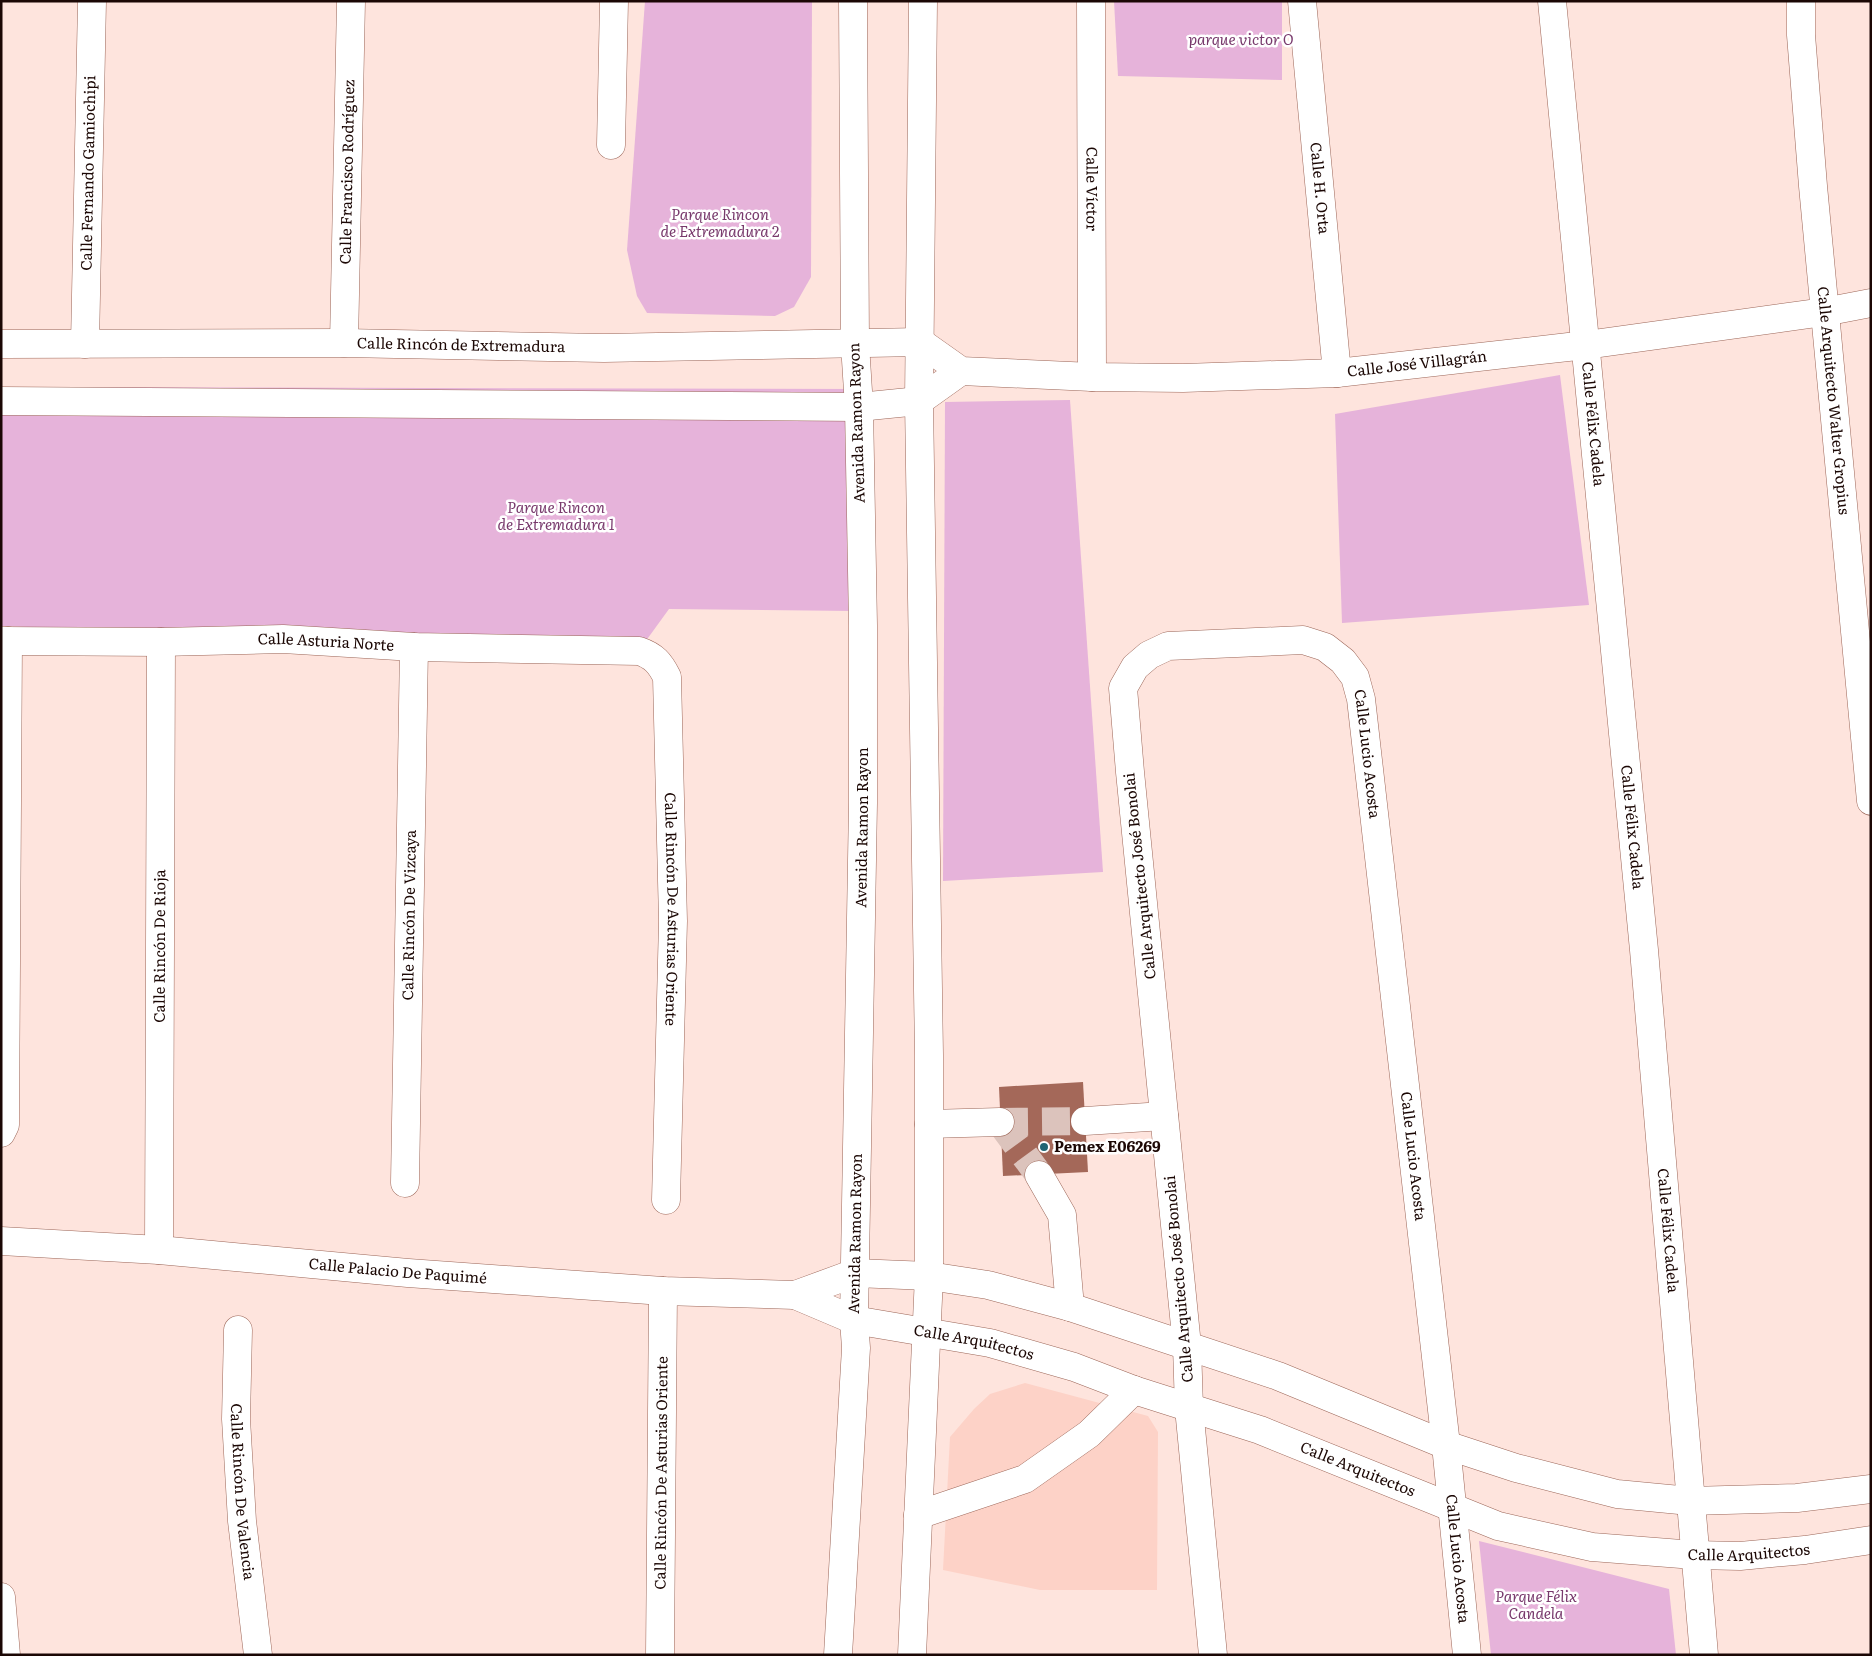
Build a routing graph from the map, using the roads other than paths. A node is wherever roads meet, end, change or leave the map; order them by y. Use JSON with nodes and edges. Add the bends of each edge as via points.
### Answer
{"nodes":[{"id":1,"x":92,"y":1,"type":"edge"},
{"id":2,"x":351,"y":1,"type":"edge"},
{"id":3,"x":614,"y":1,"type":"edge"},
{"id":4,"x":853,"y":1,"type":"edge"},
{"id":5,"x":922,"y":1,"type":"edge"},
{"id":6,"x":1091,"y":1,"type":"edge"},
{"id":7,"x":1302,"y":1,"type":"edge"},
{"id":8,"x":1552,"y":1,"type":"edge"},
{"id":9,"x":1801,"y":1,"type":"edge"},
{"id":10,"x":611,"y":145,"type":"dead end"},
{"id":11,"x":1871,"y":303,"type":"edge"},
{"id":12,"x":1824,"y":312,"type":"junction"},
{"id":13,"x":920,"y":342,"type":"junction"},
{"id":14,"x":344,"y":343,"type":"junction"},
{"id":15,"x":1,"y":344,"type":"edge"},
{"id":16,"x":85,"y":344,"type":"junction"},
{"id":17,"x":855,"y":344,"type":"junction"},
{"id":18,"x":1586,"y":345,"type":"junction"},
{"id":19,"x":961,"y":371,"type":"junction"},
{"id":20,"x":1337,"y":373,"type":"junction"},
{"id":21,"x":1092,"y":377,"type":"junction"},
{"id":22,"x":1,"y":400,"type":"edge"},
{"id":23,"x":919,"y":401,"type":"junction"},
{"id":24,"x":859,"y":407,"type":"junction"},
{"id":25,"x":5,"y":641,"type":"edge"},
{"id":26,"x":161,"y":642,"type":"junction"},
{"id":27,"x":414,"y":647,"type":"junction"},
{"id":28,"x":650,"y":655,"type":"joint"},
{"id":29,"x":1134,"y":667,"type":"joint"},
{"id":30,"x":5,"y":697,"type":"edge"},
{"id":31,"x":1871,"y":801,"type":"edge"},
{"id":32,"x":1164,"y":1116,"type":"junction"},
{"id":33,"x":1085,"y":1121,"type":"tunnel mouth"},
{"id":34,"x":1000,"y":1122,"type":"dead end"},
{"id":35,"x":928,"y":1124,"type":"junction"},
{"id":36,"x":1,"y":1133,"type":"edge"},
{"id":37,"x":1039,"y":1174,"type":"tunnel mouth"},
{"id":38,"x":404,"y":1183,"type":"dead end"},
{"id":39,"x":666,"y":1200,"type":"dead end"},
{"id":40,"x":1,"y":1241,"type":"edge"},
{"id":41,"x":159,"y":1250,"type":"junction"},
{"id":42,"x":856,"y":1273,"type":"junction"},
{"id":43,"x":929,"y":1276,"type":"junction"},
{"id":44,"x":663,"y":1291,"type":"junction"},
{"id":45,"x":795,"y":1295,"type":"junction"},
{"id":46,"x":1070,"y":1307,"type":"junction"},
{"id":47,"x":854,"y":1320,"type":"junction"},
{"id":48,"x":238,"y":1330,"type":"dead end"},
{"id":49,"x":926,"y":1332,"type":"junction"},
{"id":50,"x":1187,"y":1346,"type":"junction"},
{"id":51,"x":1134,"y":1390,"type":"junction"},
{"id":52,"x":1189,"y":1408,"type":"junction"},
{"id":53,"x":1446,"y":1446,"type":"junction"},
{"id":54,"x":1871,"y":1489,"type":"edge"},
{"id":55,"x":1690,"y":1500,"type":"junction"},
{"id":56,"x":1453,"y":1507,"type":"junction"},
{"id":57,"x":918,"y":1515,"type":"junction"},
{"id":58,"x":1871,"y":1540,"type":"edge"},
{"id":59,"x":1694,"y":1555,"type":"junction"},
{"id":60,"x":1,"y":1597,"type":"edge"},
{"id":61,"x":6,"y":1655,"type":"edge"},
{"id":62,"x":258,"y":1655,"type":"edge"},
{"id":63,"x":660,"y":1655,"type":"edge"},
{"id":64,"x":838,"y":1655,"type":"edge"},
{"id":65,"x":912,"y":1655,"type":"edge"},
{"id":66,"x":1213,"y":1655,"type":"edge"},
{"id":67,"x":1467,"y":1655,"type":"edge"},
{"id":68,"x":1704,"y":1655,"type":"edge"}],
"edges":[{"from":1,"to":16,"type":"street","name":"Calle Fernando Gamiochipi"},
{"from":2,"to":14,"type":"street","name":"Calle Francisco Rodríguez"},
{"from":3,"to":10,"type":"street"},
{"from":4,"to":17,"type":"street","name":"Avenida Ramon Rayon"},
{"from":5,"to":13,"type":"street"},
{"from":6,"to":21,"type":"street","name":"Calle Víctor"},
{"from":7,"to":20,"type":"street","name":"Calle H. Orta"},
{"from":8,"to":18,"type":"street","name":"Calle Félix Cadela"},
{"from":9,"to":12,"type":"street","name":"Calle Arquitecto Walter Gropius","via":[[1801,35]]},
{"from":11,"to":12,"type":"street","name":"Calle José Villagrán"},
{"from":12,"to":18,"type":"street","name":"Calle José Villagrán"},
{"from":12,"to":31,"type":"street","name":"Calle Arquitecto Walter Gropius"},
{"from":13,"to":17,"type":"street","name":"Calle Rincón de Extremadura"},
{"from":13,"to":19,"type":"street"},
{"from":13,"to":23,"type":"street"},
{"from":14,"to":16,"type":"street","name":"Calle Rincón de Extremadura"},
{"from":14,"to":17,"type":"street","name":"Calle Rincón de Extremadura","via":[[604,348]]},
{"from":15,"to":16,"type":"street","name":"Calle Rincón de Extremadura"},
{"from":17,"to":24,"type":"street","name":"Avenida Ramon Rayon"},
{"from":18,"to":20,"type":"street","name":"Calle José Villagrán"},
{"from":18,"to":55,"type":"street","name":"Calle Félix Cadela","via":[[1644,950]]},
{"from":19,"to":21,"type":"street","name":"Calle José Villagrán"},
{"from":19,"to":23,"type":"street"},
{"from":20,"to":21,"type":"street","name":"Calle José Villagrán"},
{"from":22,"to":24,"type":"street"},
{"from":23,"to":24,"type":"street"},
{"from":23,"to":35,"type":"street"},
{"from":24,"to":42,"type":"street","name":"Avenida Ramon Rayon","via":[[863,803]]},
{"from":25,"to":26,"type":"street","name":"Calle Asturia Norte"},
{"from":25,"to":30,"type":"street"},
{"from":26,"to":27,"type":"street","name":"Calle Asturia Norte","via":[[283,639]]},
{"from":26,"to":41,"type":"street","name":"Calle Rincón De Rioja"},
{"from":27,"to":28,"type":"street","name":"Calle Asturia Norte","via":[[627,651]]},
{"from":27,"to":38,"type":"street","name":"Calle Rincón De Vizcaya"},
{"from":28,"to":39,"type":"street","name":"Calle Rincón De Asturias Oriente","via":[[660,663],[667,677],[674,921]]},
{"from":29,"to":32,"type":"street","name":"Calle Arquitecto José Bonolai","via":[[1124,688]]},
{"from":29,"to":53,"type":"street","name":"Calle Lucio Acosta","via":[[1149,654],[1168,646],[1303,640],[1325,647],[1343,661],[1355,677],[1361,699]]},
{"from":30,"to":36,"type":"street","via":[[5,1125]]},
{"from":32,"to":33,"type":"street"},
{"from":32,"to":50,"type":"street","name":"Calle Arquitecto José Bonolai"},
{"from":34,"to":35,"type":"street"},
{"from":35,"to":43,"type":"street"},
{"from":37,"to":46,"type":"street","via":[[1062,1215]]},
{"from":40,"to":41,"type":"street","name":"Calle Palacio De Paquimé"},
{"from":41,"to":44,"type":"street","name":"Calle Palacio De Paquimé","via":[[408,1273]]},
{"from":42,"to":43,"type":"street"},
{"from":42,"to":45,"type":"street","name":"Calle Palacio De Paquimé"},
{"from":42,"to":47,"type":"street","name":"Avenida Ramon Rayon"},
{"from":43,"to":46,"type":"street","via":[[988,1285]]},
{"from":43,"to":49,"type":"street"},
{"from":44,"to":45,"type":"street","name":"Calle Palacio De Paquimé"},
{"from":44,"to":63,"type":"street","name":"Calle Rincón De Asturias Oriente"},
{"from":45,"to":47,"type":"street","name":"Calle Palacio De Paquimé"},
{"from":46,"to":50,"type":"street"},
{"from":47,"to":49,"type":"street","name":"Calle Arquitectos"},
{"from":47,"to":64,"type":"street","name":"Avenida Ramon Rayon","via":[[856,1348]]},
{"from":48,"to":62,"type":"street","name":"Calle Rincón De Valencia","via":[[236,1419],[242,1521]]},
{"from":49,"to":51,"type":"street","name":"Calle Arquitectos","via":[[999,1345],[1074,1367]]},
{"from":49,"to":57,"type":"street"},
{"from":50,"to":52,"type":"street","name":"Calle Arquitecto José Bonolai"},
{"from":50,"to":53,"type":"street","via":[[1278,1376]]},
{"from":51,"to":52,"type":"street","name":"Calle Arquitectos"},
{"from":51,"to":57,"type":"street","via":[[1089,1434],[1025,1479]]},
{"from":52,"to":56,"type":"street","name":"Calle Arquitectos","via":[[1260,1430]]},
{"from":52,"to":66,"type":"street","name":"Calle Arquitecto José Bonolai"},
{"from":53,"to":55,"type":"street","via":[[1618,1494]]},
{"from":53,"to":56,"type":"street","name":"Calle Lucio Acosta"},
{"from":54,"to":55,"type":"street","via":[[1797,1498]]},
{"from":55,"to":59,"type":"street","name":"Calle Félix Cadela"},
{"from":56,"to":59,"type":"street","name":"Calle Arquitectos","via":[[1498,1526],[1592,1547]]},
{"from":56,"to":67,"type":"street","name":"Calle Lucio Acosta"},
{"from":57,"to":65,"type":"street"},
{"from":58,"to":59,"type":"street","name":"Calle Arquitectos","via":[[1740,1556]]},
{"from":59,"to":68,"type":"street","name":"Calle Félix Cadela"},
{"from":60,"to":61,"type":"street"}]}
